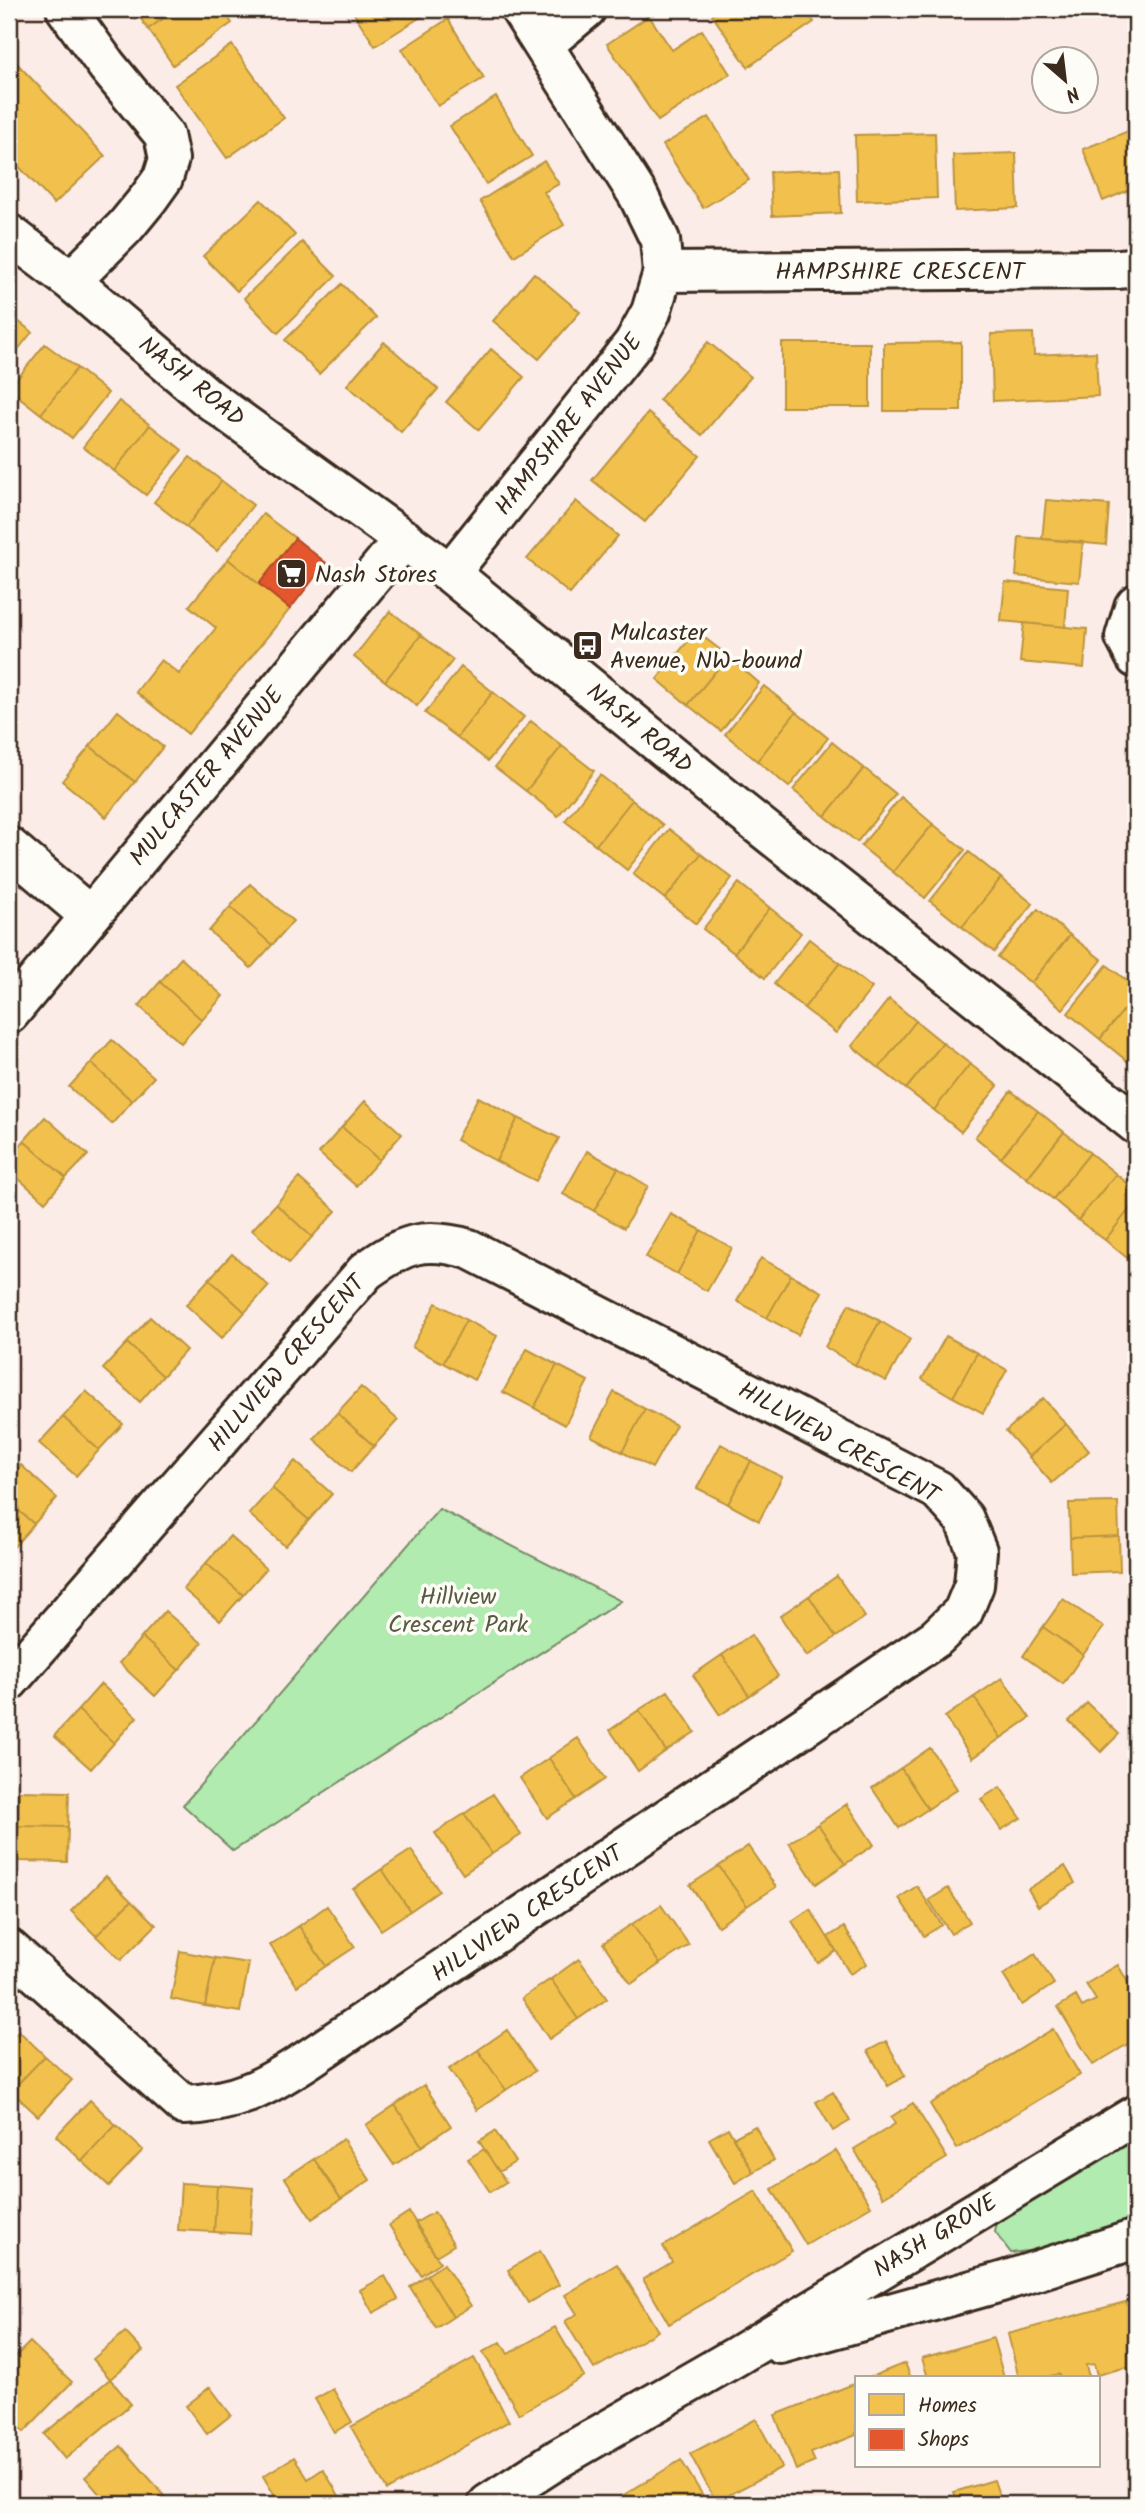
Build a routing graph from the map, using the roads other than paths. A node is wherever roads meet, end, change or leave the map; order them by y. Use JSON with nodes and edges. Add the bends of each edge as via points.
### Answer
{"nodes":[{"id":1,"x":66,"y":9,"type":"edge"},
{"id":2,"x":520,"y":9,"type":"edge"},
{"id":3,"x":586,"y":9,"type":"edge"},
{"id":4,"x":544,"y":44,"type":"junction"},
{"id":5,"x":9,"y":234,"type":"edge"},
{"id":6,"x":1136,"y":267,"type":"edge"},
{"id":7,"x":663,"y":272,"type":"junction"},
{"id":8,"x":71,"y":281,"type":"junction"},
{"id":9,"x":404,"y":540,"type":"junction"},
{"id":10,"x":450,"y":573,"type":"junction"},
{"id":11,"x":1136,"y":604,"type":"edge"},
{"id":12,"x":1136,"y":659,"type":"edge"},
{"id":13,"x":9,"y":847,"type":"edge"},
{"id":14,"x":89,"y":915,"type":"junction"},
{"id":15,"x":9,"y":1014,"type":"edge"},
{"id":16,"x":1136,"y":1124,"type":"edge"},
{"id":17,"x":9,"y":1682,"type":"edge"},
{"id":18,"x":9,"y":1949,"type":"edge"},
{"id":19,"x":1136,"y":2115,"type":"edge"},
{"id":20,"x":1136,"y":2239,"type":"edge"},
{"id":21,"x":735,"y":2357,"type":"junction"},
{"id":22,"x":488,"y":2504,"type":"edge"}],
"edges":[{"from":1,"to":8,"type":"street","via":[[164,135],[169,159],[163,178],[148,199]]},
{"from":2,"to":4,"type":"street","name":"HAMPSHIRE AVENUE"},
{"from":3,"to":4,"type":"street"},
{"from":4,"to":7,"type":"street","name":"HAMPSHIRE AVENUE","via":[[638,195],[660,240]]},
{"from":5,"to":8,"type":"street","name":"NASH ROAD"},
{"from":6,"to":7,"type":"street","name":"HAMPSHIRE CRESCENT"},
{"from":7,"to":10,"type":"street","name":"HAMPSHIRE AVENUE","via":[[651,312],[634,342]]},
{"from":8,"to":9,"type":"street","name":"NASH ROAD","via":[[208,398]]},
{"from":9,"to":10,"type":"street","name":"NASH ROAD"},
{"from":9,"to":14,"type":"street","name":"MULCASTER AVENUE"},
{"from":10,"to":16,"type":"street","name":"NASH ROAD"},
{"from":11,"to":12,"type":"street","via":[[1125,638]]},
{"from":13,"to":14,"type":"street"},
{"from":14,"to":15,"type":"street","name":"MULCASTER AVENUE"},
{"from":17,"to":18,"type":"street","name":"HILLVIEW CRESCENT","via":[[366,1271],[416,1243],[443,1242],[469,1249],[938,1490],[964,1519],[977,1550],[975,1585],[963,1612],[936,1638],[307,2060],[246,2094],[215,2104],[184,2105]]},
{"from":19,"to":21,"type":"street","name":"NASH GROVE"},
{"from":20,"to":21,"type":"street","name":"NASH GROVE"},
{"from":21,"to":22,"type":"street","name":"NASH GROVE"}]}
